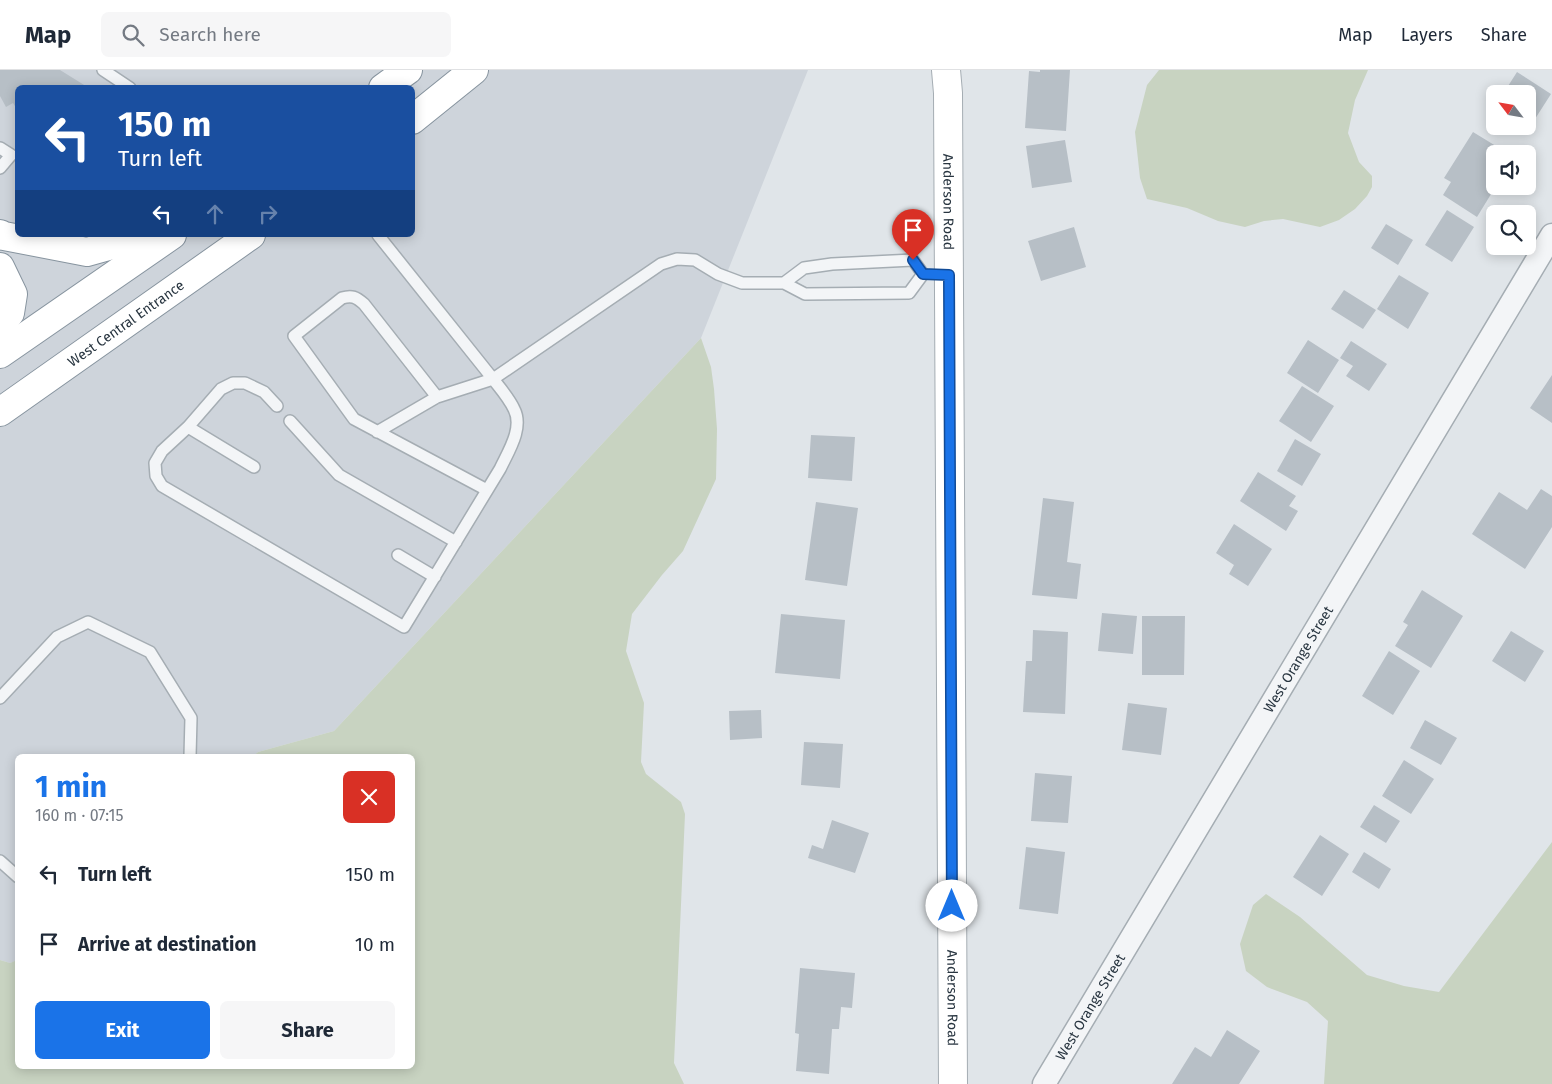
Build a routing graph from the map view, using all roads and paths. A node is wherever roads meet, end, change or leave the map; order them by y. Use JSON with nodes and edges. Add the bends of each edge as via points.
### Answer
{"nodes":[{"id":1,"x":103,"y":70,"type":"edge"},
{"id":2,"x":408,"y":70,"type":"edge"},
{"id":3,"x":474,"y":70,"type":"edge"},
{"id":4,"x":946,"y":70,"type":"edge"},
{"id":5,"x":126,"y":85,"type":"edge"},
{"id":6,"x":387,"y":85,"type":"edge"},
{"id":7,"x":415,"y":118,"type":"edge"},
{"id":8,"x":0,"y":148,"type":"edge"},
{"id":9,"x":14,"y":156,"type":"edge"},
{"id":10,"x":0,"y":168,"type":"edge"},
{"id":11,"x":0,"y":234,"type":"edge"},
{"id":12,"x":1552,"y":235,"type":"edge"},
{"id":13,"x":137,"y":237,"type":"edge"},
{"id":14,"x":169,"y":237,"type":"edge"},
{"id":15,"x":248,"y":237,"type":"edge"},
{"id":16,"x":380,"y":237,"type":"edge"},
{"id":17,"x":0,"y":267,"type":"edge"},
{"id":18,"x":936,"y":275,"type":"junction"},
{"id":19,"x":784,"y":283,"type":"junction"},
{"id":20,"x":0,"y":326,"type":"edge"},
{"id":21,"x":0,"y":354,"type":"edge"},
{"id":22,"x":493,"y":379,"type":"junction"},
{"id":23,"x":437,"y":398,"type":"junction"},
{"id":24,"x":277,"y":406,"type":"dead end"},
{"id":25,"x":0,"y":412,"type":"edge"},
{"id":26,"x":290,"y":421,"type":"dead end"},
{"id":27,"x":188,"y":427,"type":"junction"},
{"id":28,"x":377,"y":432,"type":"junction"},
{"id":29,"x":254,"y":467,"type":"dead end"},
{"id":30,"x":487,"y":490,"type":"junction"},
{"id":31,"x":456,"y":542,"type":"junction"},
{"id":32,"x":398,"y":555,"type":"dead end"},
{"id":33,"x":435,"y":577,"type":"junction"},
{"id":34,"x":0,"y":698,"type":"edge"},
{"id":35,"x":190,"y":754,"type":"edge"},
{"id":36,"x":0,"y":861,"type":"edge"},
{"id":37,"x":15,"y":874,"type":"edge"},
{"id":38,"x":953,"y":1084,"type":"edge"},
{"id":39,"x":1044,"y":1084,"type":"edge"}],
"edges":[{"from":1,"to":5,"type":"lane"},
{"from":2,"to":6,"type":"main road"},
{"from":3,"to":7,"type":"main road"},
{"from":4,"to":18,"type":"main road","name":"Anderson Road","via":[[948,93]]},
{"from":8,"to":9,"type":"lane"},
{"from":9,"to":10,"type":"lane"},
{"from":11,"to":13,"type":"main road","via":[[87,252]]},
{"from":12,"to":39,"type":"street","name":"West Orange Street"},
{"from":14,"to":21,"type":"main road"},
{"from":15,"to":25,"type":"main road","name":"West Central Entrance"},
{"from":16,"to":22,"type":"lane"},
{"from":17,"to":20,"type":"main road","via":[[13,294],[10,313]]},
{"from":18,"to":19,"type":"lane","via":[[909,293],[805,294]]},
{"from":18,"to":19,"type":"lane","via":[[913,260],[832,264],[804,268]]},
{"from":18,"to":38,"type":"main road","name":"Anderson Road"},
{"from":19,"to":22,"type":"lane","via":[[742,282],[718,274],[695,260],[677,259],[661,264]]},
{"from":22,"to":23,"type":"lane"},
{"from":22,"to":30,"type":"lane","via":[[515,410],[518,424],[511,446]]},
{"from":23,"to":28,"type":"lane"},
{"from":23,"to":28,"type":"lane","via":[[364,304],[350,296],[342,298],[294,336],[354,419]]},
{"from":24,"to":27,"type":"lane","via":[[264,392],[245,383],[234,383],[221,389]]},
{"from":26,"to":31,"type":"lane","via":[[338,475]]},
{"from":27,"to":29,"type":"lane"},
{"from":27,"to":33,"type":"lane","via":[[162,451],[155,463],[156,476],[162,486],[404,627]]},
{"from":28,"to":30,"type":"lane"},
{"from":30,"to":31,"type":"lane"},
{"from":31,"to":33,"type":"lane"},
{"from":32,"to":33,"type":"lane"},
{"from":34,"to":35,"type":"lane","via":[[57,637],[88,622],[150,652],[191,718]]},
{"from":36,"to":37,"type":"lane"}]}
